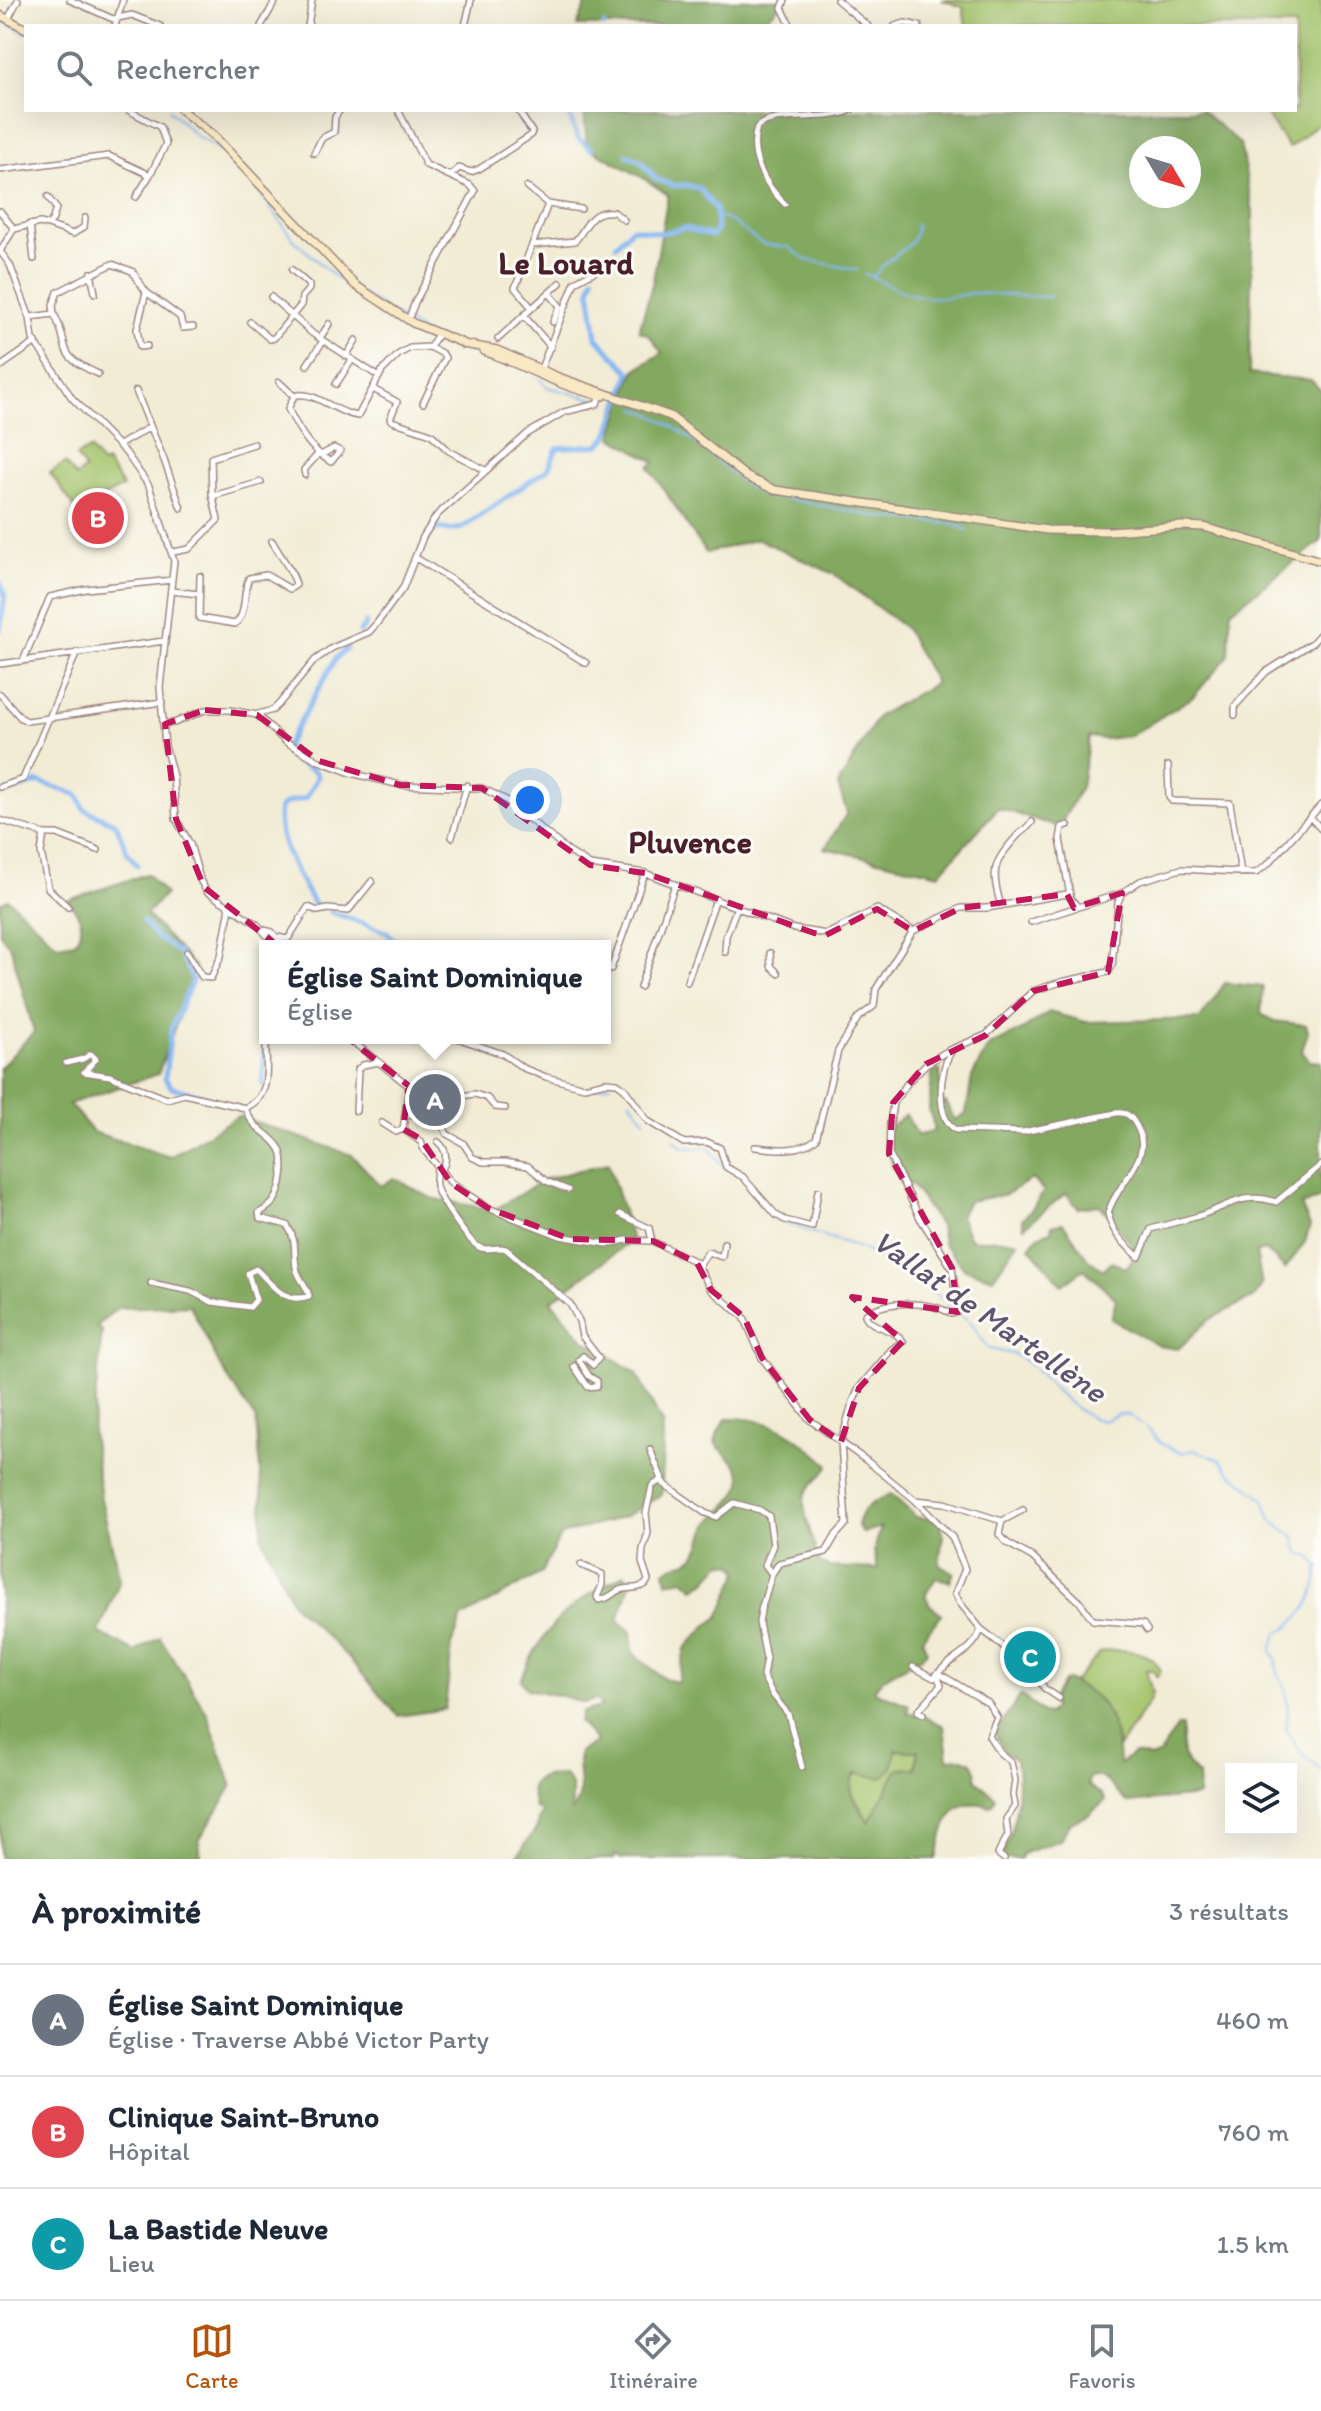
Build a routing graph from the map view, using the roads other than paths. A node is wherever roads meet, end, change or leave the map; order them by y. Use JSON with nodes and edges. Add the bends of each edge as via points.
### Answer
{"nodes":[{"id":1,"x":18,"y":0,"type":"edge"},
{"id":2,"x":70,"y":0,"type":"edge"},
{"id":3,"x":123,"y":0,"type":"edge"},
{"id":4,"x":276,"y":0,"type":"edge"},
{"id":5,"x":312,"y":0,"type":"edge"},
{"id":6,"x":471,"y":0,"type":"edge"},
{"id":7,"x":785,"y":0,"type":"edge"},
{"id":8,"x":837,"y":0,"type":"edge"},
{"id":9,"x":0,"y":15,"type":"edge"},
{"id":10,"x":118,"y":18,"type":"junction"},
{"id":11,"x":8,"y":19,"type":"junction"},
{"id":12,"x":116,"y":24,"type":"edge"},
{"id":13,"x":155,"y":24,"type":"edge"},
{"id":14,"x":262,"y":24,"type":"edge"},
{"id":15,"x":308,"y":24,"type":"edge"},
{"id":16,"x":465,"y":24,"type":"edge"},
{"id":17,"x":790,"y":24,"type":"edge"},
{"id":18,"x":866,"y":24,"type":"edge"},
{"id":19,"x":24,"y":28,"type":"edge"},
{"id":20,"x":132,"y":112,"type":"edge"},
{"id":21,"x":184,"y":112,"type":"edge"},
{"id":22,"x":339,"y":112,"type":"edge"},
{"id":23,"x":399,"y":112,"type":"edge"},
{"id":24,"x":519,"y":112,"type":"edge"},
{"id":25,"x":845,"y":112,"type":"edge"},
{"id":26,"x":314,"y":153,"type":"dead end"},
{"id":27,"x":0,"y":170,"type":"edge"},
{"id":28,"x":150,"y":175,"type":"junction"},
{"id":29,"x":450,"y":176,"type":"junction"},
{"id":30,"x":527,"y":187,"type":"dead end"},
{"id":31,"x":48,"y":197,"type":"dead end"},
{"id":32,"x":136,"y":197,"type":"dead end"},
{"id":33,"x":548,"y":204,"type":"junction"},
{"id":34,"x":785,"y":204,"type":"dead end"},
{"id":35,"x":581,"y":209,"type":"dead end"},
{"id":36,"x":0,"y":211,"type":"edge"},
{"id":37,"x":85,"y":218,"type":"dead end"},
{"id":38,"x":624,"y":220,"type":"dead end"},
{"id":39,"x":30,"y":224,"type":"junction"},
{"id":40,"x":48,"y":225,"type":"junction"},
{"id":41,"x":14,"y":229,"type":"junction"},
{"id":42,"x":532,"y":245,"type":"junction"},
{"id":43,"x":0,"y":251,"type":"edge"},
{"id":44,"x":34,"y":259,"type":"dead end"},
{"id":45,"x":610,"y":263,"type":"dead end"},
{"id":46,"x":292,"y":270,"type":"dead end"},
{"id":47,"x":91,"y":273,"type":"junction"},
{"id":48,"x":560,"y":283,"type":"dead end"},
{"id":49,"x":146,"y":292,"type":"junction"},
{"id":50,"x":95,"y":293,"type":"dead end"},
{"id":51,"x":549,"y":293,"type":"junction"},
{"id":52,"x":271,"y":297,"type":"dead end"},
{"id":53,"x":532,"y":308,"type":"junction"},
{"id":54,"x":54,"y":314,"type":"junction"},
{"id":55,"x":293,"y":316,"type":"junction"},
{"id":56,"x":524,"y":316,"type":"junction"},
{"id":57,"x":30,"y":317,"type":"junction"},
{"id":58,"x":409,"y":318,"type":"junction"},
{"id":59,"x":250,"y":322,"type":"dead end"},
{"id":60,"x":553,"y":322,"type":"dead end"},
{"id":61,"x":329,"y":324,"type":"dead end"},
{"id":62,"x":193,"y":327,"type":"dead end"},
{"id":63,"x":436,"y":333,"type":"junction"},
{"id":64,"x":321,"y":339,"type":"junction"},
{"id":65,"x":498,"y":339,"type":"dead end"},
{"id":66,"x":356,"y":340,"type":"dead end"},
{"id":67,"x":36,"y":342,"type":"junction"},
{"id":68,"x":147,"y":346,"type":"dead end"},
{"id":69,"x":430,"y":347,"type":"junction"},
{"id":70,"x":551,"y":347,"type":"junction"},
{"id":71,"x":349,"y":358,"type":"junction"},
{"id":72,"x":307,"y":365,"type":"dead end"},
{"id":73,"x":0,"y":367,"type":"edge"},
{"id":74,"x":540,"y":372,"type":"junction"},
{"id":75,"x":98,"y":374,"type":"dead end"},
{"id":76,"x":378,"y":376,"type":"junction"},
{"id":77,"x":279,"y":382,"type":"dead end"},
{"id":78,"x":336,"y":384,"type":"dead end"},
{"id":79,"x":373,"y":389,"type":"junction"},
{"id":80,"x":136,"y":391,"type":"dead end"},
{"id":81,"x":601,"y":393,"type":"junction"},
{"id":82,"x":294,"y":396,"type":"junction"},
{"id":83,"x":423,"y":403,"type":"dead end"},
{"id":84,"x":150,"y":427,"type":"junction"},
{"id":85,"x":254,"y":444,"type":"dead end"},
{"id":86,"x":119,"y":445,"type":"junction"},
{"id":87,"x":485,"y":470,"type":"junction"},
{"id":88,"x":305,"y":475,"type":"dead end"},
{"id":89,"x":261,"y":482,"type":"dead end"},
{"id":90,"x":213,"y":496,"type":"junction"},
{"id":91,"x":181,"y":508,"type":"dead end"},
{"id":92,"x":272,"y":541,"type":"dead end"},
{"id":93,"x":173,"y":552,"type":"junction"},
{"id":94,"x":416,"y":558,"type":"junction"},
{"id":95,"x":1321,"y":561,"type":"edge"},
{"id":96,"x":200,"y":576,"type":"dead end"},
{"id":97,"x":172,"y":580,"type":"junction"},
{"id":98,"x":171,"y":591,"type":"junction"},
{"id":99,"x":199,"y":594,"type":"junction"},
{"id":100,"x":1321,"y":633,"type":"edge"},
{"id":101,"x":164,"y":641,"type":"junction"},
{"id":102,"x":77,"y":652,"type":"junction"},
{"id":103,"x":23,"y":661,"type":"junction"},
{"id":104,"x":586,"y":663,"type":"dead end"},
{"id":105,"x":0,"y":664,"type":"edge"},
{"id":106,"x":0,"y":694,"type":"edge"},
{"id":107,"x":162,"y":702,"type":"junction"},
{"id":108,"x":257,"y":715,"type":"junction"},
{"id":109,"x":1235,"y":715,"type":"dead end"},
{"id":110,"x":49,"y":718,"type":"junction"},
{"id":111,"x":165,"y":724,"type":"junction"},
{"id":112,"x":1168,"y":766,"type":"dead end"},
{"id":113,"x":467,"y":785,"type":"junction"},
{"id":114,"x":0,"y":787,"type":"edge"},
{"id":115,"x":1321,"y":805,"type":"edge"},
{"id":116,"x":1311,"y":818,"type":"junction"},
{"id":117,"x":0,"y":820,"type":"edge"},
{"id":118,"x":1032,"y":822,"type":"dead end"},
{"id":119,"x":1068,"y":825,"type":"dead end"},
{"id":120,"x":1321,"y":829,"type":"edge"},
{"id":121,"x":44,"y":834,"type":"junction"},
{"id":122,"x":452,"y":837,"type":"dead end"},
{"id":123,"x":98,"y":850,"type":"dead end"},
{"id":124,"x":645,"y":873,"type":"junction"},
{"id":125,"x":1241,"y":873,"type":"junction"},
{"id":126,"x":372,"y":881,"type":"dead end"},
{"id":127,"x":675,"y":885,"type":"junction"},
{"id":128,"x":1122,"y":893,"type":"junction"},
{"id":129,"x":1070,"y":896,"type":"junction"},
{"id":130,"x":716,"y":899,"type":"junction"},
{"id":131,"x":1001,"y":906,"type":"junction"},
{"id":132,"x":68,"y":907,"type":"dead end"},
{"id":133,"x":230,"y":907,"type":"junction"},
{"id":134,"x":737,"y":907,"type":"junction"},
{"id":135,"x":1078,"y":907,"type":"junction"},
{"id":136,"x":1031,"y":922,"type":"dead end"},
{"id":137,"x":264,"y":930,"type":"junction"},
{"id":138,"x":913,"y":931,"type":"junction"},
{"id":139,"x":277,"y":937,"type":"junction"},
{"id":140,"x":272,"y":940,"type":"edge"},
{"id":141,"x":279,"y":940,"type":"edge"},
{"id":142,"x":187,"y":952,"type":"dead end"},
{"id":143,"x":725,"y":952,"type":"dead end"},
{"id":144,"x":770,"y":953,"type":"dead end"},
{"id":145,"x":611,"y":969,"type":"dead end"},
{"id":146,"x":778,"y":973,"type":"dead end"},
{"id":147,"x":687,"y":982,"type":"dead end"},
{"id":148,"x":640,"y":987,"type":"dead end"},
{"id":149,"x":266,"y":1044,"type":"edge"},
{"id":150,"x":356,"y":1044,"type":"edge"},
{"id":151,"x":474,"y":1044,"type":"edge"},
{"id":152,"x":954,"y":1048,"type":"junction"},
{"id":153,"x":379,"y":1062,"type":"junction"},
{"id":154,"x":66,"y":1063,"type":"dead end"},
{"id":155,"x":409,"y":1086,"type":"junction"},
{"id":156,"x":446,"y":1093,"type":"junction"},
{"id":157,"x":462,"y":1096,"type":"junction"},
{"id":158,"x":427,"y":1104,"type":"dead end"},
{"id":159,"x":245,"y":1108,"type":"junction"},
{"id":160,"x":505,"y":1108,"type":"dead end"},
{"id":161,"x":356,"y":1111,"type":"dead end"},
{"id":162,"x":447,"y":1112,"type":"junction"},
{"id":163,"x":405,"y":1114,"type":"junction"},
{"id":164,"x":415,"y":1115,"type":"dead end"},
{"id":165,"x":440,"y":1119,"type":"junction"},
{"id":166,"x":382,"y":1123,"type":"dead end"},
{"id":167,"x":403,"y":1129,"type":"junction"},
{"id":168,"x":438,"y":1142,"type":"dead end"},
{"id":169,"x":755,"y":1147,"type":"dead end"},
{"id":170,"x":1321,"y":1165,"type":"edge"},
{"id":171,"x":439,"y":1168,"type":"junction"},
{"id":172,"x":568,"y":1190,"type":"dead end"},
{"id":173,"x":818,"y":1191,"type":"dead end"},
{"id":174,"x":620,"y":1214,"type":"dead end"},
{"id":175,"x":652,"y":1241,"type":"junction"},
{"id":176,"x":724,"y":1243,"type":"dead end"},
{"id":177,"x":699,"y":1265,"type":"junction"},
{"id":178,"x":151,"y":1283,"type":"dead end"},
{"id":179,"x":574,"y":1366,"type":"dead end"},
{"id":180,"x":841,"y":1442,"type":"junction"},
{"id":181,"x":650,"y":1449,"type":"dead end"},
{"id":182,"x":661,"y":1480,"type":"junction"},
{"id":183,"x":914,"y":1499,"type":"junction"},
{"id":184,"x":1023,"y":1510,"type":"dead end"},
{"id":185,"x":1002,"y":1521,"type":"junction"},
{"id":186,"x":581,"y":1565,"type":"dead end"},
{"id":187,"x":772,"y":1574,"type":"junction"},
{"id":188,"x":981,"y":1629,"type":"junction"},
{"id":189,"x":1147,"y":1630,"type":"dead end"},
{"id":190,"x":913,"y":1667,"type":"dead end"},
{"id":191,"x":937,"y":1674,"type":"junction"},
{"id":192,"x":1059,"y":1698,"type":"dead end"},
{"id":193,"x":923,"y":1714,"type":"dead end"},
{"id":194,"x":802,"y":1767,"type":"dead end"},
{"id":195,"x":1004,"y":1859,"type":"edge"}],
"edges":[{"from":1,"to":11,"type":"street"},
{"from":2,"to":10,"type":"street"},
{"from":3,"to":10,"type":"street"},
{"from":4,"to":14,"type":"street"},
{"from":5,"to":15,"type":"street"},
{"from":6,"to":16,"type":"street"},
{"from":7,"to":17,"type":"street","via":[[782,8]]},
{"from":8,"to":18,"type":"street"},
{"from":9,"to":11,"type":"main road"},
{"from":10,"to":12,"type":"street"},
{"from":10,"to":13,"type":"street","via":[[132,15]]},
{"from":11,"to":19,"type":"main road"},
{"from":20,"to":28,"type":"street","via":[[160,127],[166,144]]},
{"from":21,"to":58,"type":"main road","via":[[214,136],[355,285]]},
{"from":22,"to":26,"type":"street","via":[[334,132],[322,138]]},
{"from":23,"to":29,"type":"street","via":[[426,165]]},
{"from":24,"to":29,"type":"street","via":[[533,134],[479,169],[459,168]]},
{"from":25,"to":34,"type":"street","via":[[767,120],[757,127],[757,161],[768,186]]},
{"from":27,"to":28,"type":"street","via":[[109,156]]},
{"from":28,"to":32,"type":"street"},
{"from":29,"to":58,"type":"street","via":[[475,191]]},
{"from":30,"to":33,"type":"street"},
{"from":31,"to":40,"type":"street","via":[[56,208]]},
{"from":33,"to":35,"type":"street"},
{"from":33,"to":42,"type":"street"},
{"from":36,"to":41,"type":"street"},
{"from":37,"to":40,"type":"street","via":[[84,227],[73,234]]},
{"from":38,"to":42,"type":"street","via":[[614,212],[597,213],[575,241]]},
{"from":39,"to":40,"type":"street"},
{"from":39,"to":41,"type":"street"},
{"from":39,"to":44,"type":"street"},
{"from":41,"to":43,"type":"street"},
{"from":42,"to":53,"type":"street","via":[[515,288]]},
{"from":43,"to":57,"type":"street"},
{"from":45,"to":70,"type":"street","via":[[575,282]]},
{"from":46,"to":55,"type":"street","via":[[309,285]]},
{"from":47,"to":49,"type":"street","via":[[119,265],[132,271]]},
{"from":47,"to":50,"type":"street"},
{"from":47,"to":54,"type":"street","via":[[58,292]]},
{"from":48,"to":51,"type":"street"},
{"from":49,"to":62,"type":"street","via":[[180,317],[183,328]]},
{"from":49,"to":68,"type":"street","via":[[137,329],[140,347]]},
{"from":51,"to":53,"type":"street"},
{"from":51,"to":60,"type":"street","via":[[560,306]]},
{"from":52,"to":55,"type":"street"},
{"from":53,"to":56,"type":"street"},
{"from":54,"to":57,"type":"street"},
{"from":54,"to":75,"type":"street","via":[[67,355]]},
{"from":55,"to":59,"type":"street","via":[[270,339]]},
{"from":55,"to":64,"type":"street"},
{"from":56,"to":65,"type":"street"},
{"from":56,"to":70,"type":"street"},
{"from":57,"to":67,"type":"street"},
{"from":58,"to":63,"type":"main road"},
{"from":61,"to":64,"type":"street"},
{"from":63,"to":69,"type":"street"},
{"from":63,"to":74,"type":"main road"},
{"from":64,"to":71,"type":"street"},
{"from":64,"to":72,"type":"street"},
{"from":66,"to":71,"type":"street"},
{"from":67,"to":73,"type":"street"},
{"from":67,"to":86,"type":"street","via":[[75,403]]},
{"from":69,"to":76,"type":"street","via":[[405,349]]},
{"from":69,"to":83,"type":"street","via":[[445,358]]},
{"from":70,"to":74,"type":"street"},
{"from":71,"to":76,"type":"street"},
{"from":71,"to":78,"type":"street"},
{"from":74,"to":81,"type":"main road","via":[[555,383]]},
{"from":76,"to":79,"type":"street"},
{"from":77,"to":82,"type":"street"},
{"from":79,"to":82,"type":"street","via":[[358,416],[306,394]]},
{"from":79,"to":87,"type":"street","via":[[397,402],[392,421],[431,434],[449,451]]},
{"from":80,"to":84,"type":"street"},
{"from":81,"to":87,"type":"street","via":[[593,407],[542,423]]},
{"from":81,"to":95,"type":"main road","via":[[670,416],[755,482],[775,490],[1078,532],[1204,527]]},
{"from":82,"to":88,"type":"street","via":[[288,409],[319,453]]},
{"from":84,"to":86,"type":"street"},
{"from":84,"to":91,"type":"street"},
{"from":85,"to":90,"type":"street","via":[[211,458]]},
{"from":86,"to":93,"type":"street","via":[[149,486]]},
{"from":87,"to":94,"type":"street","via":[[437,515]]},
{"from":89,"to":90,"type":"street"},
{"from":90,"to":93,"type":"street","via":[[216,523],[189,549]]},
{"from":92,"to":99,"type":"street","via":[[296,577],[293,588],[266,575],[249,578],[242,616],[235,624],[199,618]]},
{"from":93,"to":97,"type":"street"},
{"from":94,"to":104,"type":"street"},
{"from":94,"to":108,"type":"street","via":[[403,588],[369,632],[323,653],[273,710]]},
{"from":96,"to":99,"type":"street"},
{"from":97,"to":98,"type":"street"},
{"from":97,"to":103,"type":"street","via":[[50,597]]},
{"from":98,"to":99,"type":"street"},
{"from":98,"to":101,"type":"street"},
{"from":100,"to":109,"type":"street","via":[[1266,672],[1235,706]]},
{"from":101,"to":102,"type":"street"},
{"from":101,"to":107,"type":"street"},
{"from":102,"to":103,"type":"street"},
{"from":102,"to":110,"type":"street"},
{"from":103,"to":105,"type":"street"},
{"from":106,"to":110,"type":"street","via":[[27,721]]},
{"from":107,"to":110,"type":"street"},
{"from":107,"to":111,"type":"street"},
{"from":108,"to":111,"type":"street","via":[[205,710]]},
{"from":108,"to":113,"type":"street","via":[[288,743],[319,761],[400,785]]},
{"from":110,"to":114,"type":"street","via":[[23,779]]},
{"from":111,"to":133,"type":"street","via":[[176,819],[204,887]]},
{"from":112,"to":125,"type":"street","via":[[1172,801],[1230,803]]},
{"from":113,"to":122,"type":"street"},
{"from":113,"to":124,"type":"street","via":[[506,800],[590,865]]},
{"from":115,"to":116,"type":"street"},
{"from":116,"to":120,"type":"street"},
{"from":116,"to":125,"type":"street","via":[[1263,869]]},
{"from":117,"to":121,"type":"street"},
{"from":118,"to":131,"type":"street","via":[[994,868]]},
{"from":119,"to":129,"type":"street","via":[[1062,827],[1060,839]]},
{"from":121,"to":123,"type":"street"},
{"from":121,"to":132,"type":"street","via":[[41,852],[48,888]]},
{"from":124,"to":127,"type":"street"},
{"from":124,"to":145,"type":"street"},
{"from":125,"to":128,"type":"street","via":[[1181,869],[1140,881]]},
{"from":126,"to":139,"type":"street","via":[[348,911],[307,907],[288,939]]},
{"from":127,"to":130,"type":"street"},
{"from":127,"to":148,"type":"street"},
{"from":128,"to":135,"type":"street"},
{"from":128,"to":152,"type":"street","via":[[1108,972],[1033,991],[986,1035]]},
{"from":129,"to":131,"type":"street"},
{"from":129,"to":135,"type":"street"},
{"from":130,"to":134,"type":"street"},
{"from":130,"to":147,"type":"street"},
{"from":131,"to":138,"type":"street","via":[[961,908]]},
{"from":133,"to":137,"type":"street"},
{"from":133,"to":142,"type":"street","via":[[211,978],[202,977]]},
{"from":134,"to":138,"type":"street","via":[[774,923],[824,934],[877,909]]},
{"from":134,"to":143,"type":"street"},
{"from":135,"to":136,"type":"street"},
{"from":137,"to":139,"type":"street"},
{"from":137,"to":140,"type":"street"},
{"from":138,"to":169,"type":"street","via":[[876,989],[874,1006],[858,1018],[838,1051],[819,1131],[809,1144]]},
{"from":139,"to":141,"type":"street"},
{"from":144,"to":146,"type":"street"},
{"from":149,"to":159,"type":"street","via":[[265,1089]]},
{"from":150,"to":153,"type":"street"},
{"from":151,"to":173,"type":"street","via":[[541,1076],[584,1087],[617,1083],[648,1121],[684,1143],[707,1142],[720,1148],[726,1167],[785,1220],[812,1227]]},
{"from":152,"to":170,"type":"street","via":[[941,1081],[946,1117],[956,1130],[1023,1132],[1116,1113],[1131,1117],[1143,1142],[1141,1153],[1108,1213],[1118,1238],[1139,1257],[1151,1229],[1233,1200],[1276,1202]]},
{"from":152,"to":180,"type":"street","via":[[926,1064],[893,1103],[889,1147],[920,1218],[952,1268],[958,1312],[896,1303],[866,1313],[868,1322],[903,1341],[859,1388]]},
{"from":153,"to":155,"type":"street"},
{"from":153,"to":161,"type":"street","via":[[358,1069]]},
{"from":154,"to":159,"type":"street","via":[[91,1054],[96,1059],[86,1068],[88,1074],[110,1076],[167,1099],[184,1094]]},
{"from":155,"to":156,"type":"street"},
{"from":155,"to":163,"type":"street"},
{"from":156,"to":157,"type":"street"},
{"from":156,"to":162,"type":"street"},
{"from":157,"to":160,"type":"street","via":[[475,1094]]},
{"from":157,"to":162,"type":"street"},
{"from":158,"to":165,"type":"street","via":[[425,1114]]},
{"from":159,"to":178,"type":"street","via":[[258,1130],[279,1146],[283,1158],[278,1194],[260,1218],[287,1225],[295,1239],[297,1273],[309,1296],[281,1295],[256,1269],[248,1273],[256,1300],[250,1307],[212,1302]]},
{"from":162,"to":165,"type":"street"},
{"from":163,"to":164,"type":"street"},
{"from":163,"to":167,"type":"street"},
{"from":165,"to":172,"type":"street","via":[[447,1134],[463,1143],[472,1157],[528,1166]]},
{"from":166,"to":167,"type":"street","via":[[391,1130]]},
{"from":167,"to":171,"type":"street","via":[[421,1142]]},
{"from":168,"to":171,"type":"street","via":[[445,1153]]},
{"from":171,"to":175,"type":"street","via":[[451,1183],[488,1208],[551,1234],[607,1244]]},
{"from":171,"to":179,"type":"street","via":[[437,1191],[470,1240],[481,1249],[506,1249],[570,1304],[582,1336],[599,1358],[593,1365],[583,1356],[579,1360],[598,1384],[588,1387]]},
{"from":174,"to":175,"type":"street","via":[[649,1228]]},
{"from":175,"to":177,"type":"street"},
{"from":176,"to":177,"type":"street","via":[[722,1257],[708,1252]]},
{"from":177,"to":180,"type":"street","via":[[707,1286],[744,1317],[762,1358],[810,1420]]},
{"from":180,"to":183,"type":"street"},
{"from":180,"to":187,"type":"street","via":[[846,1524],[826,1552],[779,1563]]},
{"from":181,"to":182,"type":"street"},
{"from":182,"to":186,"type":"street","via":[[652,1486],[646,1513],[646,1584],[599,1600],[602,1574]]},
{"from":182,"to":187,"type":"street","via":[[712,1516],[734,1503],[769,1516],[773,1545],[765,1565]]},
{"from":183,"to":185,"type":"street"},
{"from":183,"to":188,"type":"street","via":[[956,1543],[965,1569],[955,1593]]},
{"from":184,"to":185,"type":"street"},
{"from":185,"to":189,"type":"street","via":[[1003,1540],[1032,1557],[1093,1620],[1143,1624]]},
{"from":187,"to":194,"type":"street","via":[[759,1623],[766,1658],[763,1676],[788,1714]]},
{"from":188,"to":191,"type":"street","via":[[978,1639]]},
{"from":188,"to":192,"type":"street","via":[[1034,1670],[1044,1688]]},
{"from":190,"to":191,"type":"street","via":[[934,1678]]},
{"from":191,"to":193,"type":"street","via":[[941,1685],[918,1711]]},
{"from":191,"to":195,"type":"street","via":[[988,1703],[997,1717],[989,1736],[1011,1762],[1015,1780],[1015,1806],[1006,1819],[1008,1835],[998,1854]]}]}
